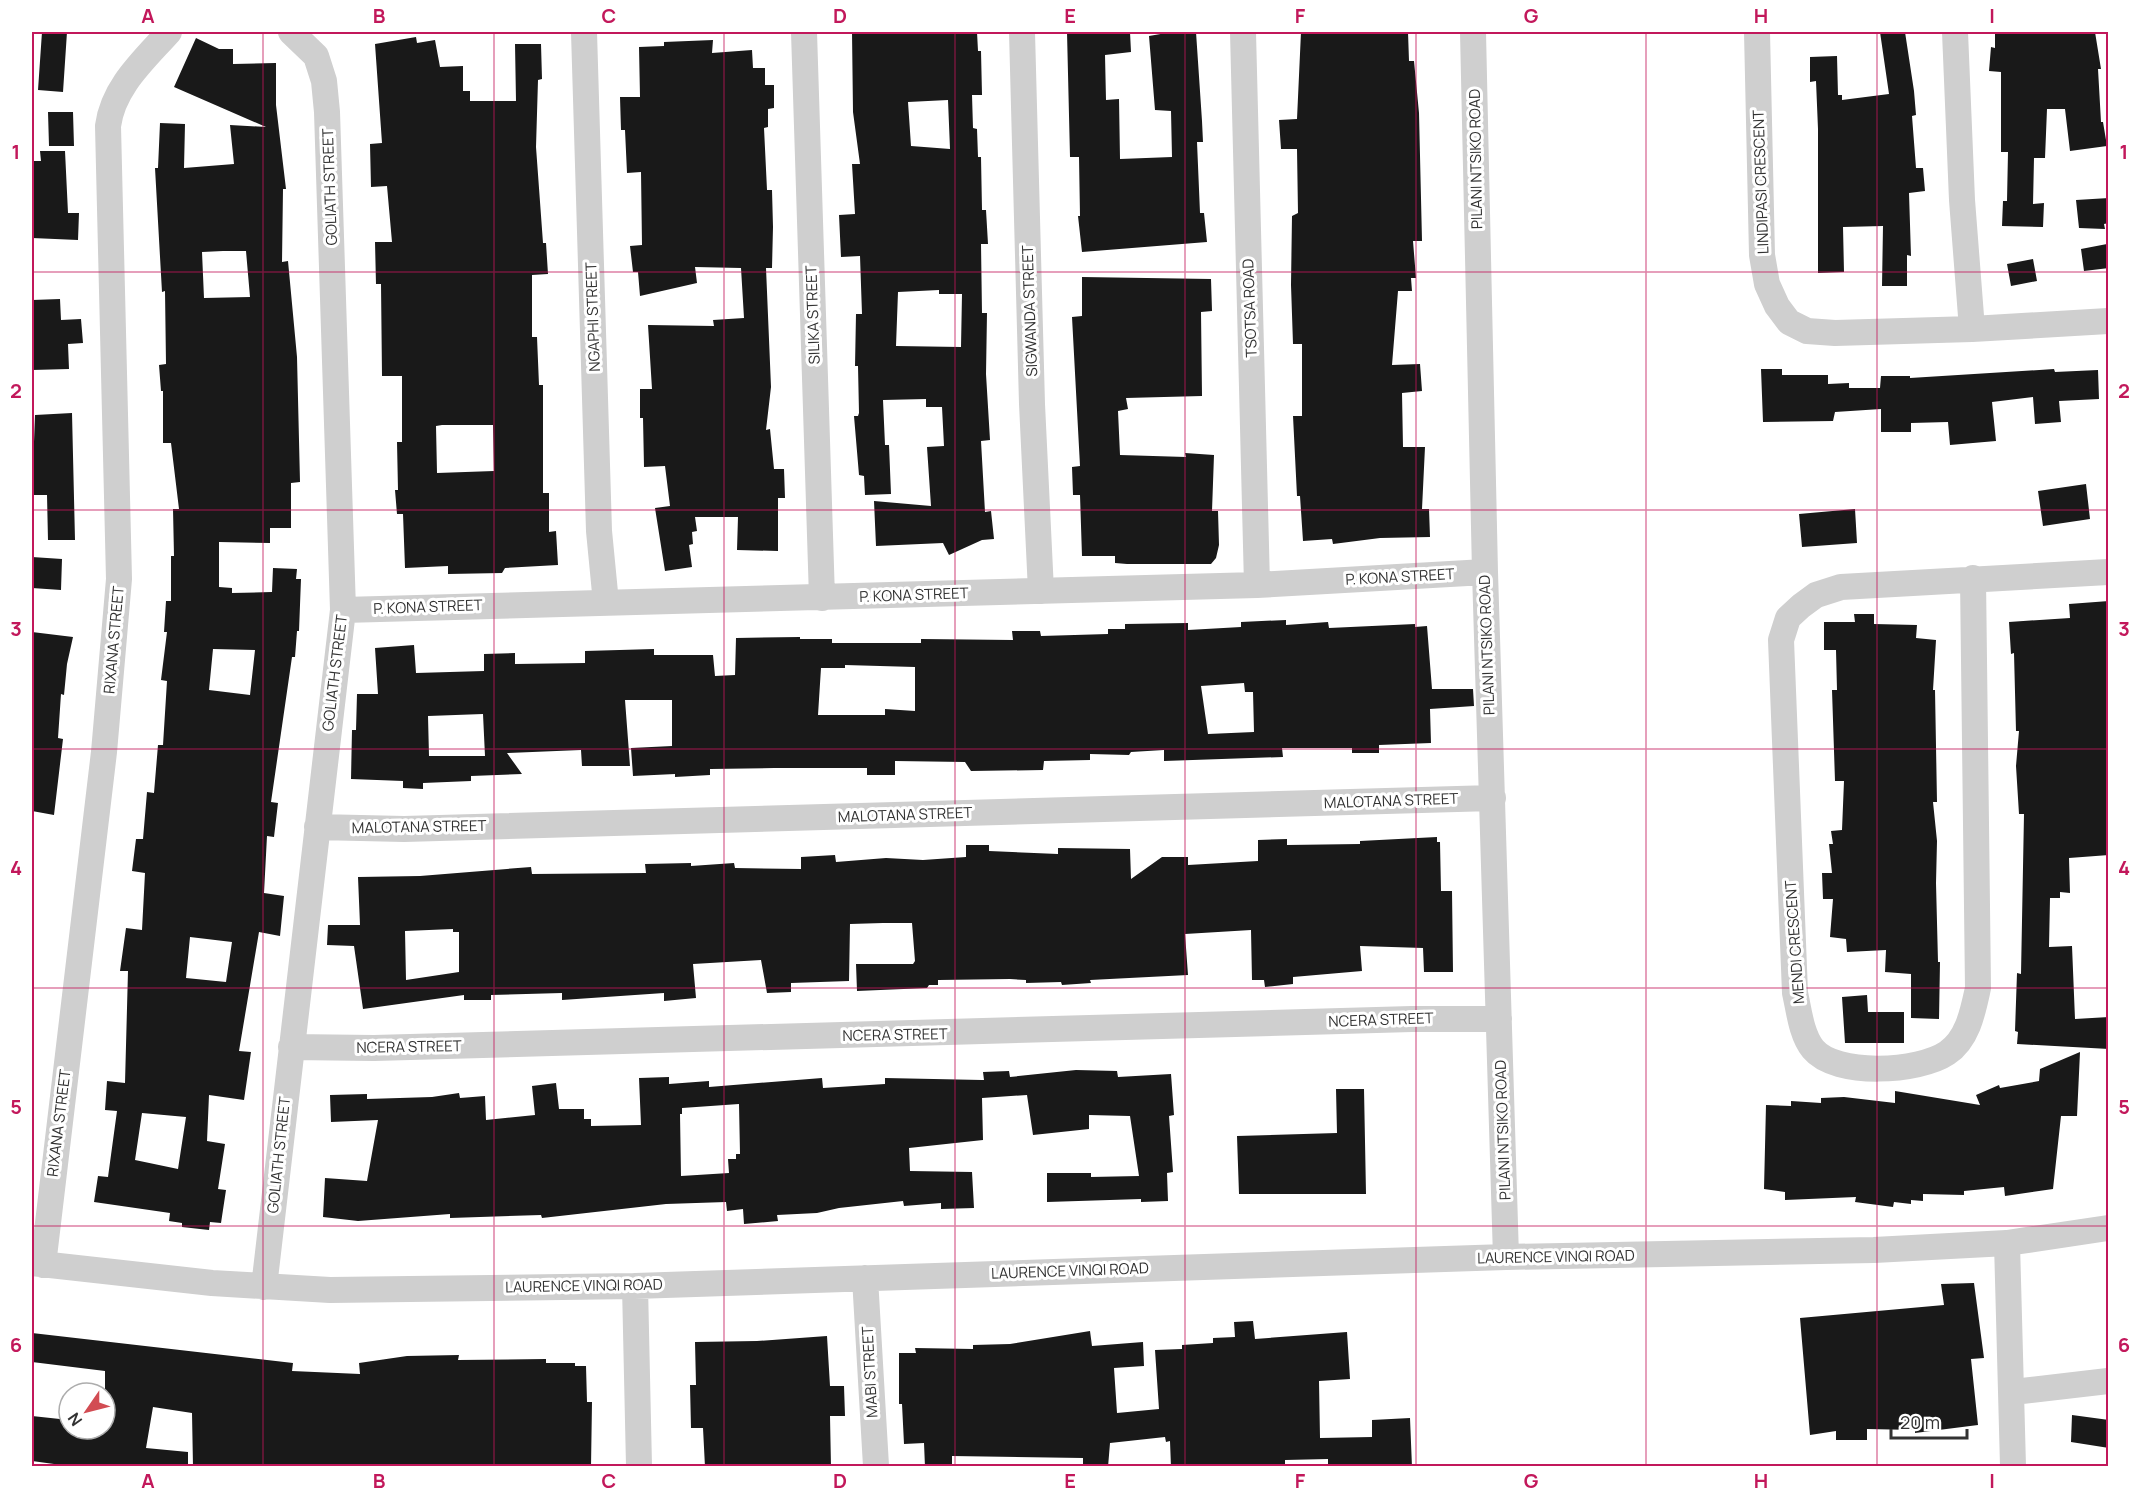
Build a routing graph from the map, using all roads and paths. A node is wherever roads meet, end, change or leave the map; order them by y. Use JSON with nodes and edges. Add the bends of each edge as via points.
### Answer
{"nodes":[{"id":1,"x":169,"y":32,"type":"edge"},
{"id":2,"x":291,"y":32,"type":"edge"},
{"id":3,"x":584,"y":32,"type":"edge"},
{"id":4,"x":804,"y":32,"type":"edge"},
{"id":5,"x":1022,"y":32,"type":"edge"},
{"id":6,"x":1243,"y":32,"type":"edge"},
{"id":7,"x":1473,"y":32,"type":"edge"},
{"id":8,"x":1757,"y":32,"type":"edge"},
{"id":9,"x":1955,"y":32,"type":"edge"},
{"id":10,"x":2109,"y":321,"type":"edge"},
{"id":11,"x":1972,"y":329,"type":"junction"},
{"id":12,"x":1485,"y":572,"type":"junction"},
{"id":13,"x":2109,"y":572,"type":"edge"},
{"id":14,"x":1973,"y":578,"type":"junction"},
{"id":15,"x":1257,"y":585,"type":"junction"},
{"id":16,"x":1041,"y":591,"type":"junction"},
{"id":17,"x":822,"y":598,"type":"junction"},
{"id":18,"x":606,"y":603,"type":"junction"},
{"id":19,"x":343,"y":610,"type":"junction"},
{"id":20,"x":1493,"y":798,"type":"junction"},
{"id":21,"x":317,"y":827,"type":"junction"},
{"id":22,"x":1499,"y":1019,"type":"junction"},
{"id":23,"x":291,"y":1047,"type":"junction"},
{"id":24,"x":2109,"y":1228,"type":"edge"},
{"id":25,"x":2007,"y":1243,"type":"junction"},
{"id":26,"x":1506,"y":1257,"type":"junction"},
{"id":27,"x":37,"y":1264,"type":"edge"},
{"id":28,"x":865,"y":1278,"type":"junction"},
{"id":29,"x":635,"y":1286,"type":"junction"},
{"id":30,"x":264,"y":1287,"type":"junction"},
{"id":31,"x":2109,"y":1381,"type":"edge"},
{"id":32,"x":2013,"y":1392,"type":"junction"},
{"id":33,"x":639,"y":1467,"type":"edge"},
{"id":34,"x":876,"y":1467,"type":"edge"},
{"id":35,"x":2013,"y":1467,"type":"edge"}],
"edges":[{"from":1,"to":27,"type":"street","name":"RIXANA STREET","via":[[118,93],[108,126],[118,591],[104,752]]},
{"from":2,"to":19,"type":"street","name":"GOLIATH STREET","via":[[316,56],[324,81],[327,112]]},
{"from":3,"to":18,"type":"street","name":"NGAPHI STREET","via":[[599,531]]},
{"from":4,"to":17,"type":"street","name":"SILIKA STREET"},
{"from":5,"to":16,"type":"street","name":"SIGWANDA STREET"},
{"from":6,"to":15,"type":"street","name":"TSOTSA ROAD"},
{"from":7,"to":12,"type":"street","name":"PILANI NTSIKO ROAD"},
{"from":8,"to":11,"type":"street","name":"LINDIPASI CRESCENT","via":[[1762,255],[1767,284],[1777,306],[1789,322],[1807,331]]},
{"from":9,"to":11,"type":"street"},
{"from":10,"to":11,"type":"street","name":"LINDIPASI CRESCENT"},
{"from":12,"to":15,"type":"street","name":"P. KONA STREET"},
{"from":12,"to":20,"type":"street","name":"PILANI NTSIKO ROAD"},
{"from":13,"to":14,"type":"street","name":"MENDI CRESCENT"},
{"from":14,"to":14,"type":"street","name":"MENDI CRESCENT","via":[[1978,988],[1972,1018],[1949,1052],[1930,1062],[1906,1068],[1847,1066],[1828,1061],[1813,1049],[1804,1031],[1795,993],[1781,640],[1788,618],[1801,606],[1816,595],[1841,586]]},
{"from":15,"to":16,"type":"street","name":"P. KONA STREET"},
{"from":16,"to":17,"type":"street","name":"P. KONA STREET"},
{"from":17,"to":18,"type":"street","name":"P. KONA STREET"},
{"from":18,"to":19,"type":"street","name":"P. KONA STREET"},
{"from":19,"to":21,"type":"street","name":"GOLIATH STREET"},
{"from":20,"to":21,"type":"street","name":"MALOTANA STREET","via":[[404,829]]},
{"from":20,"to":22,"type":"street","name":"PILANI NTSIKO ROAD"},
{"from":21,"to":23,"type":"street","name":"GOLIATH STREET"},
{"from":22,"to":23,"type":"street","name":"NCERA STREET"},
{"from":22,"to":26,"type":"street","name":"PILANI NTSIKO ROAD"},
{"from":23,"to":30,"type":"street","name":"GOLIATH STREET"},
{"from":24,"to":25,"type":"street","name":"LAURENCE VINQI ROAD"},
{"from":25,"to":26,"type":"street","name":"LAURENCE VINQI ROAD","via":[[1794,1253]]},
{"from":25,"to":32,"type":"street"},
{"from":26,"to":28,"type":"street","name":"LAURENCE VINQI ROAD"},
{"from":27,"to":30,"type":"street","name":"LAURENCE VINQI ROAD"},
{"from":28,"to":29,"type":"street","name":"LAURENCE VINQI ROAD"},
{"from":28,"to":34,"type":"street","name":"MABI STREET"},
{"from":29,"to":30,"type":"street","name":"LAURENCE VINQI ROAD","via":[[330,1290]]},
{"from":29,"to":33,"type":"street"},
{"from":31,"to":32,"type":"street"},
{"from":32,"to":35,"type":"street"}]}
